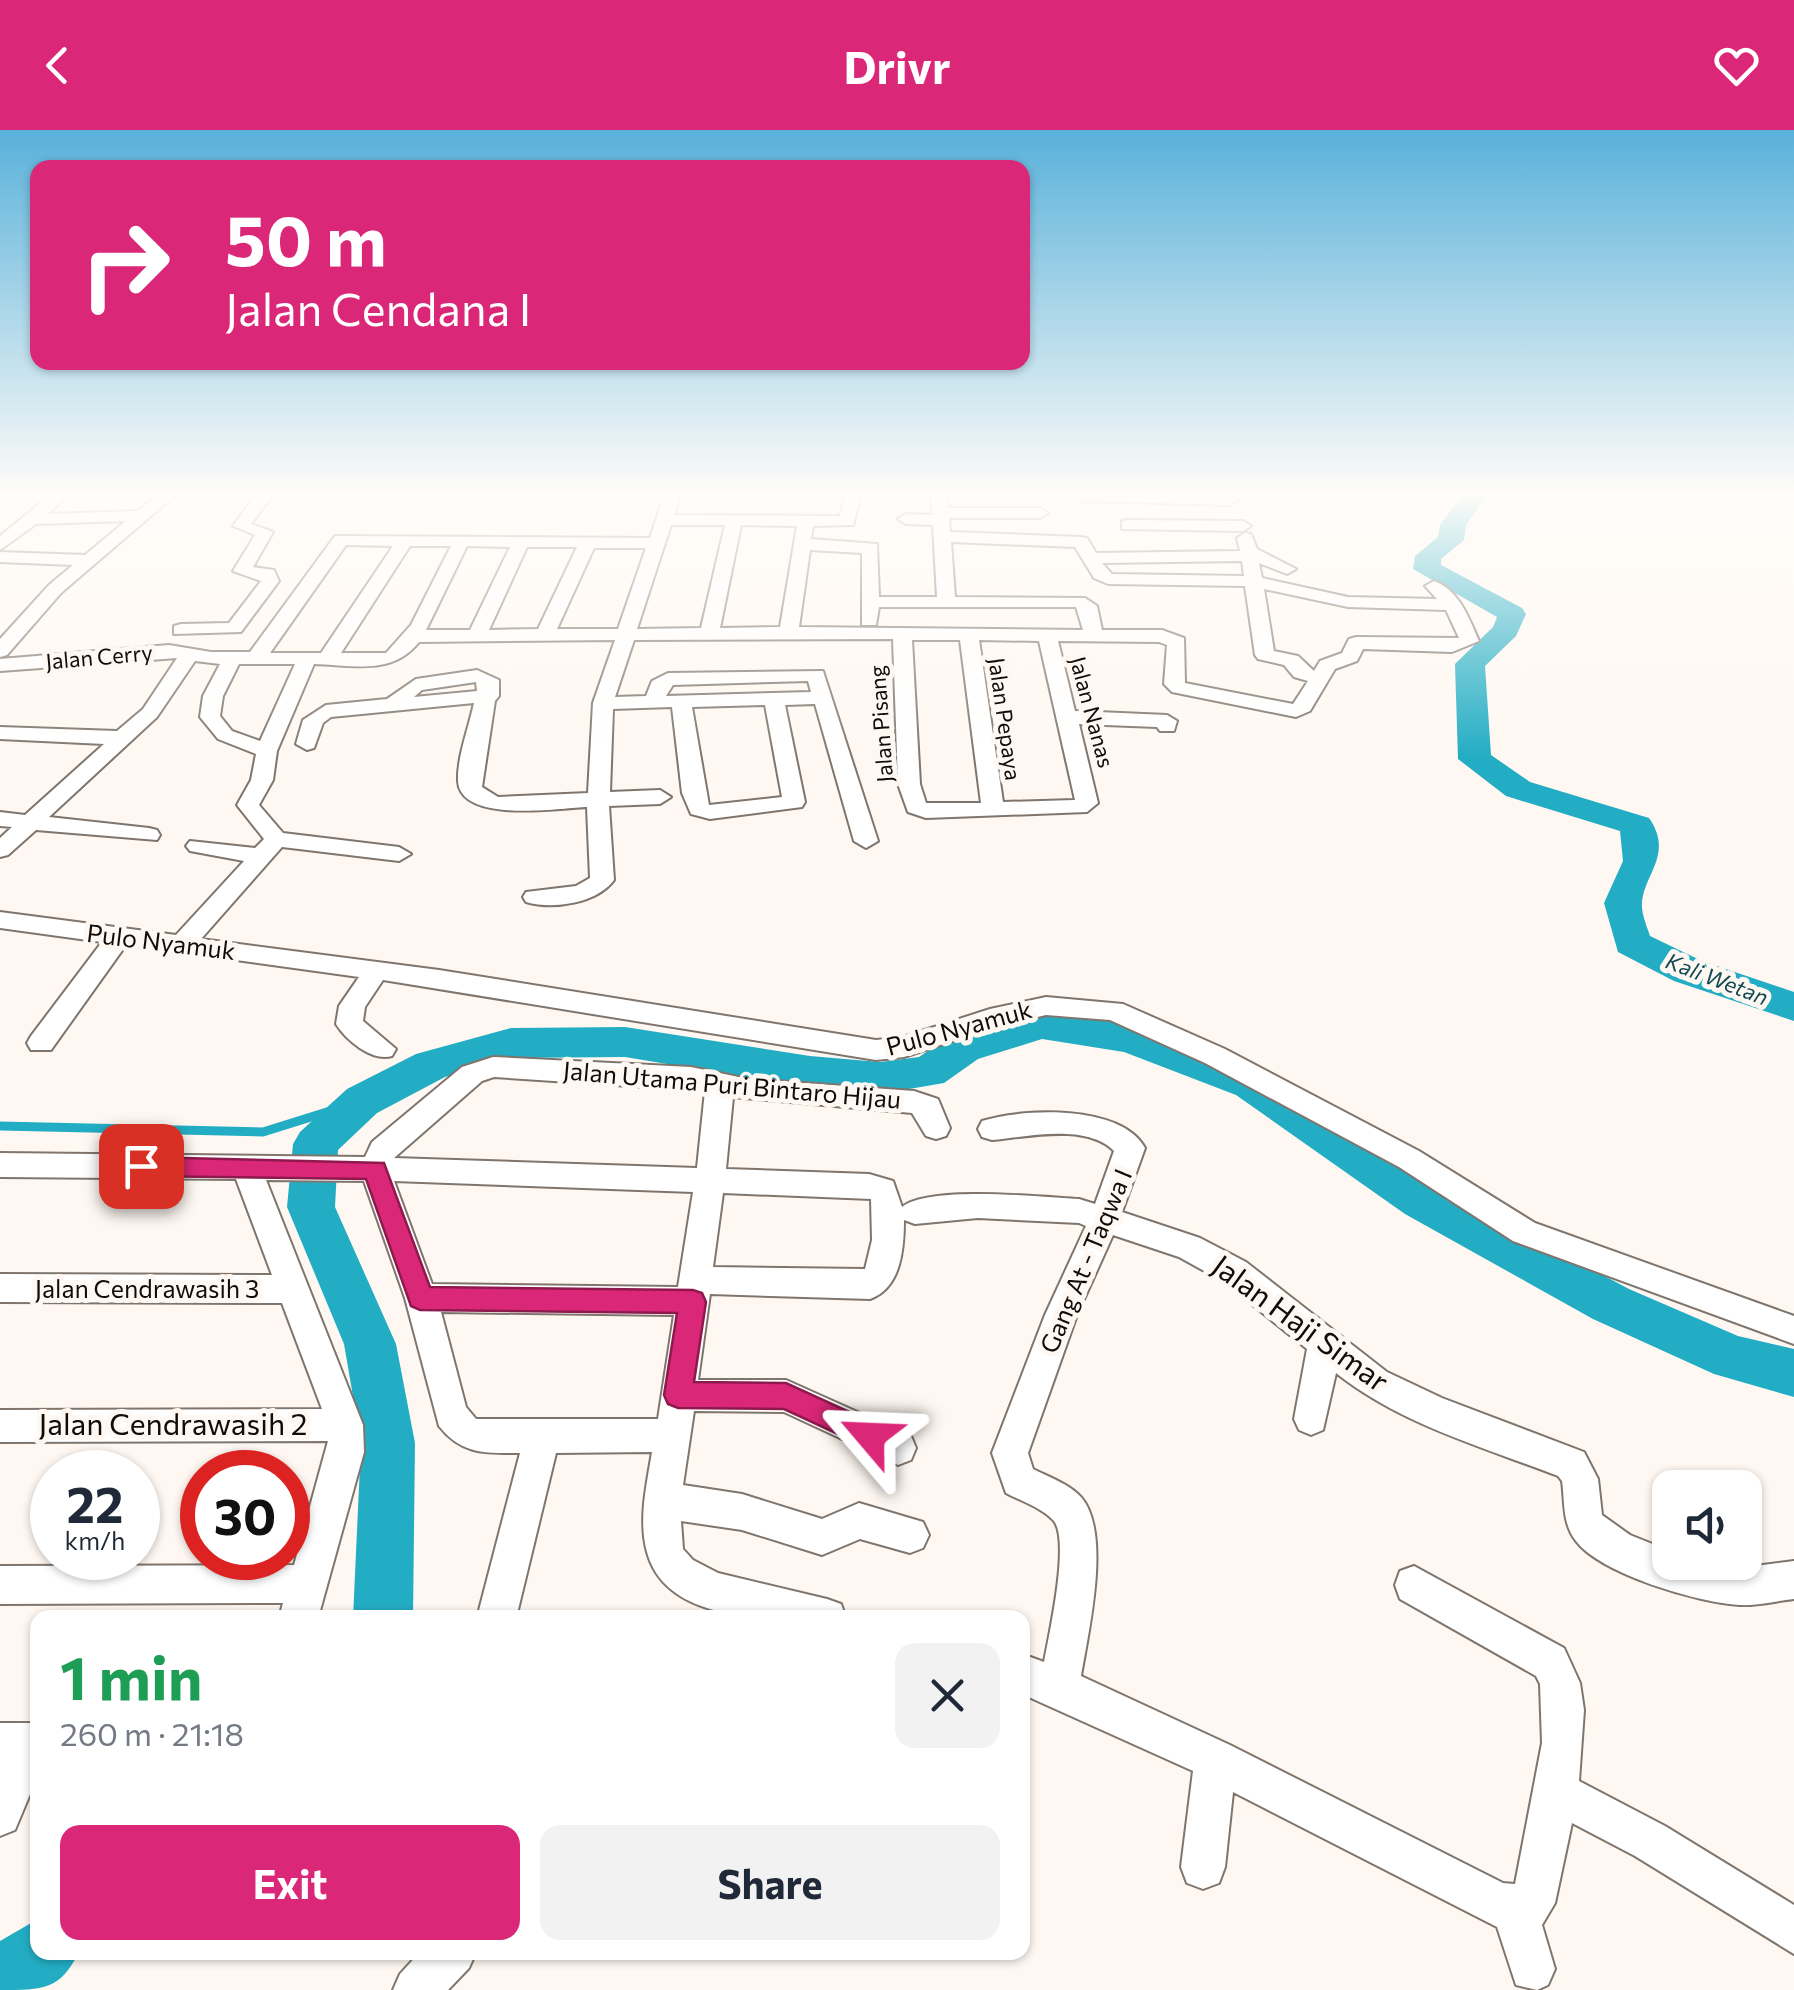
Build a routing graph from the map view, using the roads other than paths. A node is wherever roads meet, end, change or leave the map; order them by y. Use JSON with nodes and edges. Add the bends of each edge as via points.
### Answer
{"nodes":[{"id":1,"x":63,"y":583,"type":"edge"},
{"id":2,"x":269,"y":583,"type":"edge"},
{"id":3,"x":309,"y":583,"type":"edge"},
{"id":4,"x":374,"y":583,"type":"edge"},
{"id":5,"x":440,"y":583,"type":"edge"},
{"id":6,"x":502,"y":583,"type":"edge"},
{"id":7,"x":569,"y":583,"type":"edge"},
{"id":8,"x":642,"y":583,"type":"edge"},
{"id":9,"x":720,"y":583,"type":"edge"},
{"id":10,"x":796,"y":583,"type":"edge"},
{"id":11,"x":870,"y":583,"type":"edge"},
{"id":12,"x":945,"y":583,"type":"edge"},
{"id":13,"x":1251,"y":583,"type":"edge"},
{"id":14,"x":1259,"y":583,"type":"edge"},
{"id":15,"x":1434,"y":586,"type":"dead end"},
{"id":16,"x":946,"y":601,"type":"junction"},
{"id":17,"x":869,"y":602,"type":"junction"},
{"id":18,"x":973,"y":602,"type":"junction"},
{"id":19,"x":1453,"y":605,"type":"junction"},
{"id":20,"x":180,"y":630,"type":"dead end"},
{"id":21,"x":789,"y":633,"type":"junction"},
{"id":22,"x":869,"y":633,"type":"junction"},
{"id":23,"x":709,"y":635,"type":"junction"},
{"id":24,"x":413,"y":636,"type":"junction"},
{"id":25,"x":477,"y":636,"type":"junction"},
{"id":26,"x":544,"y":636,"type":"junction"},
{"id":27,"x":624,"y":636,"type":"junction"},
{"id":28,"x":902,"y":636,"type":"junction"},
{"id":29,"x":972,"y":636,"type":"junction"},
{"id":30,"x":1094,"y":637,"type":"junction"},
{"id":31,"x":1048,"y":638,"type":"junction"},
{"id":32,"x":2,"y":647,"type":"edge"},
{"id":33,"x":194,"y":656,"type":"junction"},
{"id":34,"x":233,"y":657,"type":"junction"},
{"id":35,"x":256,"y":658,"type":"junction"},
{"id":36,"x":317,"y":659,"type":"junction"},
{"id":37,"x":0,"y":665,"type":"edge"},
{"id":38,"x":1318,"y":678,"type":"junction"},
{"id":39,"x":821,"y":698,"type":"junction"},
{"id":40,"x":774,"y":699,"type":"junction"},
{"id":41,"x":654,"y":701,"type":"junction"},
{"id":42,"x":681,"y":701,"type":"junction"},
{"id":43,"x":603,"y":703,"type":"junction"},
{"id":44,"x":0,"y":733,"type":"edge"},
{"id":45,"x":123,"y":738,"type":"junction"},
{"id":46,"x":307,"y":744,"type":"dead end"},
{"id":47,"x":266,"y":754,"type":"junction"},
{"id":48,"x":660,"y":796,"type":"dead end"},
{"id":49,"x":601,"y":799,"type":"junction"},
{"id":50,"x":994,"y":810,"type":"junction"},
{"id":51,"x":0,"y":819,"type":"edge"},
{"id":52,"x":32,"y":822,"type":"junction"},
{"id":53,"x":149,"y":835,"type":"dead end"},
{"id":54,"x":866,"y":841,"type":"dead end"},
{"id":55,"x":198,"y":846,"type":"dead end"},
{"id":56,"x":268,"y":847,"type":"junction"},
{"id":57,"x":0,"y":850,"type":"edge"},
{"id":58,"x":399,"y":854,"type":"dead end"},
{"id":59,"x":534,"y":897,"type":"dead end"},
{"id":60,"x":0,"y":920,"type":"edge"},
{"id":61,"x":118,"y":938,"type":"junction"},
{"id":62,"x":180,"y":946,"type":"junction"},
{"id":63,"x":376,"y":970,"type":"junction"},
{"id":64,"x":542,"y":998,"type":"junction"},
{"id":65,"x":575,"y":998,"type":"dead end"},
{"id":66,"x":41,"y":1042,"type":"dead end"},
{"id":67,"x":382,"y":1049,"type":"dead end"},
{"id":68,"x":720,"y":1086,"type":"junction"},
{"id":69,"x":936,"y":1128,"type":"dead end"},
{"id":70,"x":992,"y":1128,"type":"dead end"},
{"id":71,"x":0,"y":1165,"type":"edge"},
{"id":72,"x":262,"y":1168,"type":"junction"},
{"id":73,"x":363,"y":1170,"type":"junction"},
{"id":74,"x":710,"y":1182,"type":"junction"},
{"id":75,"x":915,"y":1212,"type":"dead end"},
{"id":76,"x":1105,"y":1217,"type":"junction"},
{"id":77,"x":0,"y":1288,"type":"edge"},
{"id":78,"x":294,"y":1289,"type":"junction"},
{"id":79,"x":694,"y":1291,"type":"junction"},
{"id":80,"x":420,"y":1298,"type":"junction"},
{"id":81,"x":1794,"y":1330,"type":"edge"},
{"id":82,"x":1325,"y":1343,"type":"junction"},
{"id":83,"x":678,"y":1395,"type":"junction"},
{"id":84,"x":1311,"y":1419,"type":"dead end"},
{"id":85,"x":346,"y":1424,"type":"junction"},
{"id":86,"x":0,"y":1426,"type":"edge"},
{"id":87,"x":671,"y":1434,"type":"junction"},
{"id":88,"x":541,"y":1437,"type":"junction"},
{"id":89,"x":898,"y":1448,"type":"dead end"},
{"id":90,"x":663,"y":1500,"type":"junction"},
{"id":91,"x":910,"y":1535,"type":"dead end"},
{"id":92,"x":1794,"y":1580,"type":"edge"},
{"id":93,"x":0,"y":1585,"type":"edge"},
{"id":94,"x":1414,"y":1585,"type":"dead end"},
{"id":95,"x":304,"y":1601,"type":"edge"},
{"id":96,"x":498,"y":1610,"type":"edge"},
{"id":97,"x":795,"y":1610,"type":"edge"},
{"id":98,"x":1041,"y":1681,"type":"edge"},
{"id":99,"x":22,"y":1744,"type":"edge"},
{"id":100,"x":1215,"y":1760,"type":"junction"},
{"id":101,"x":1557,"y":1792,"type":"junction"},
{"id":102,"x":0,"y":1815,"type":"edge"},
{"id":103,"x":1203,"y":1867,"type":"dead end"},
{"id":104,"x":1515,"y":1909,"type":"junction"},
{"id":105,"x":1794,"y":1931,"type":"edge"},
{"id":106,"x":445,"y":1960,"type":"edge"},
{"id":107,"x":1532,"y":1969,"type":"dead end"},
{"id":108,"x":416,"y":1990,"type":"edge"}],
"edges":[{"from":1,"to":32,"type":"street"},
{"from":2,"to":20,"type":"street","via":[[234,628]]},
{"from":3,"to":35,"type":"street"},
{"from":4,"to":36,"type":"street"},
{"from":5,"to":24,"type":"street"},
{"from":6,"to":25,"type":"street"},
{"from":7,"to":26,"type":"street"},
{"from":8,"to":27,"type":"street"},
{"from":9,"to":23,"type":"street"},
{"from":10,"to":21,"type":"street"},
{"from":11,"to":17,"type":"street"},
{"from":12,"to":16,"type":"street"},
{"from":13,"to":38,"type":"street","via":[[1265,655],[1292,660]]},
{"from":14,"to":19,"type":"street","via":[[1348,602]]},
{"from":15,"to":19,"type":"street"},
{"from":16,"to":17,"type":"street"},
{"from":16,"to":18,"type":"street"},
{"from":17,"to":22,"type":"street"},
{"from":18,"to":29,"type":"street","name":"Jalan Pepaya"},
{"from":18,"to":30,"type":"street","via":[[1082,603]]},
{"from":19,"to":38,"type":"street","via":[[1471,635],[1466,644],[1356,643],[1350,657],[1327,664]]},
{"from":21,"to":22,"type":"street"},
{"from":21,"to":23,"type":"street"},
{"from":22,"to":28,"type":"street"},
{"from":23,"to":27,"type":"street"},
{"from":24,"to":25,"type":"street"},
{"from":24,"to":36,"type":"street","name":"Jalan Cerry","via":[[395,658]]},
{"from":25,"to":26,"type":"street"},
{"from":26,"to":27,"type":"street"},
{"from":27,"to":43,"type":"street"},
{"from":28,"to":29,"type":"street"},
{"from":28,"to":50,"type":"street","name":"Jalan Pisang","via":[[905,756],[916,807]]},
{"from":29,"to":31,"type":"street"},
{"from":29,"to":50,"type":"street","name":"Jalan Pepaya"},
{"from":30,"to":31,"type":"street"},
{"from":30,"to":38,"type":"street","via":[[1174,638],[1174,684],[1184,691],[1296,711]]},
{"from":31,"to":50,"type":"street","name":"Jalan Nanas","via":[[1089,799],[1079,807]]},
{"from":33,"to":34,"type":"street","name":"Jalan Cerry"},
{"from":33,"to":37,"type":"street","name":"Jalan Cerry","via":[[162,651]]},
{"from":33,"to":45,"type":"street"},
{"from":34,"to":35,"type":"street","name":"Jalan Cerry"},
{"from":34,"to":47,"type":"street","via":[[210,717],[226,735]]},
{"from":35,"to":36,"type":"street","name":"Jalan Cerry"},
{"from":36,"to":47,"type":"street"},
{"from":39,"to":40,"type":"street"},
{"from":39,"to":41,"type":"street","via":[[816,675],[804,673],[668,679]]},
{"from":39,"to":54,"type":"street"},
{"from":40,"to":42,"type":"street"},
{"from":40,"to":42,"type":"street","via":[[794,802],[710,812],[699,810],[693,793]]},
{"from":41,"to":42,"type":"street"},
{"from":41,"to":43,"type":"street"},
{"from":43,"to":49,"type":"street"},
{"from":44,"to":45,"type":"street"},
{"from":45,"to":52,"type":"street"},
{"from":46,"to":49,"type":"street","via":[[317,714],[489,696],[472,790],[511,806]]},
{"from":47,"to":56,"type":"street","via":[[263,781],[248,805]]},
{"from":48,"to":49,"type":"street"},
{"from":49,"to":59,"type":"street","via":[[602,880],[595,889]]},
{"from":51,"to":52,"type":"street"},
{"from":52,"to":53,"type":"street"},
{"from":52,"to":57,"type":"street"},
{"from":55,"to":56,"type":"street"},
{"from":56,"to":58,"type":"street"},
{"from":56,"to":62,"type":"street"},
{"from":60,"to":61,"type":"street","name":"Pulo Nyamuk"},
{"from":61,"to":62,"type":"street","name":"Pulo Nyamuk"},
{"from":61,"to":66,"type":"street"},
{"from":62,"to":63,"type":"street","name":"Pulo Nyamuk"},
{"from":63,"to":64,"type":"street","name":"Pulo Nyamuk"},
{"from":63,"to":67,"type":"street","via":[[352,1006],[350,1024]]},
{"from":64,"to":65,"type":"street"},
{"from":64,"to":81,"type":"street","name":"Pulo Nyamuk","via":[[876,1050],[1030,1008],[1114,1011],[1409,1158],[1524,1232]]},
{"from":68,"to":69,"type":"street","name":"Jalan Utama Puri Bintaro Hijau","via":[[921,1104]]},
{"from":68,"to":73,"type":"street","name":"Jalan Utama Puri Bintaro Hijau","via":[[691,1077],[561,1068],[478,1070]]},
{"from":68,"to":74,"type":"street"},
{"from":70,"to":76,"type":"street","name":"Gang At - Taqwa I","via":[[1076,1124],[1127,1143],[1130,1156]]},
{"from":71,"to":72,"type":"street"},
{"from":72,"to":73,"type":"street"},
{"from":72,"to":78,"type":"street"},
{"from":73,"to":74,"type":"street"},
{"from":73,"to":80,"type":"street"},
{"from":74,"to":79,"type":"street"},
{"from":74,"to":79,"type":"street","via":[[878,1188],[888,1200],[885,1270],[870,1285]]},
{"from":75,"to":76,"type":"street","name":"Jalan Haji Simar","via":[[978,1206]]},
{"from":76,"to":82,"type":"street","name":"Jalan Haji Simar","via":[[1212,1257]]},
{"from":76,"to":98,"type":"street","name":"Gang At - Taqwa I","via":[[1010,1453],[1019,1481],[1065,1507],[1076,1533],[1074,1596]]},
{"from":77,"to":78,"type":"street","name":"Jalan Cendrawasih 3"},
{"from":78,"to":85,"type":"street"},
{"from":79,"to":80,"type":"street"},
{"from":79,"to":83,"type":"street"},
{"from":80,"to":88,"type":"street","via":[[451,1415],[464,1432]]},
{"from":82,"to":84,"type":"street"},
{"from":82,"to":92,"type":"street","name":"Jalan Haji Simar","via":[[1404,1398],[1571,1464],[1582,1475],[1586,1522],[1614,1548],[1726,1584]]},
{"from":83,"to":87,"type":"street"},
{"from":83,"to":89,"type":"street","via":[[786,1396]]},
{"from":85,"to":86,"type":"street","name":"Jalan Cendrawasih 2"},
{"from":85,"to":95,"type":"street","via":[[346,1452]]},
{"from":87,"to":88,"type":"street"},
{"from":87,"to":90,"type":"street"},
{"from":88,"to":96,"type":"street"},
{"from":90,"to":91,"type":"street","via":[[742,1512],[822,1537],[858,1521]]},
{"from":90,"to":97,"type":"street","via":[[669,1561],[687,1579]]},
{"from":93,"to":95,"type":"street"},
{"from":94,"to":101,"type":"street","via":[[1557,1670]]},
{"from":98,"to":100,"type":"street"},
{"from":99,"to":102,"type":"street"},
{"from":100,"to":103,"type":"street"},
{"from":100,"to":104,"type":"street"},
{"from":101,"to":104,"type":"street","via":[[1533,1903]]},
{"from":101,"to":105,"type":"street"},
{"from":104,"to":107,"type":"street"},
{"from":106,"to":108,"type":"street"}]}
